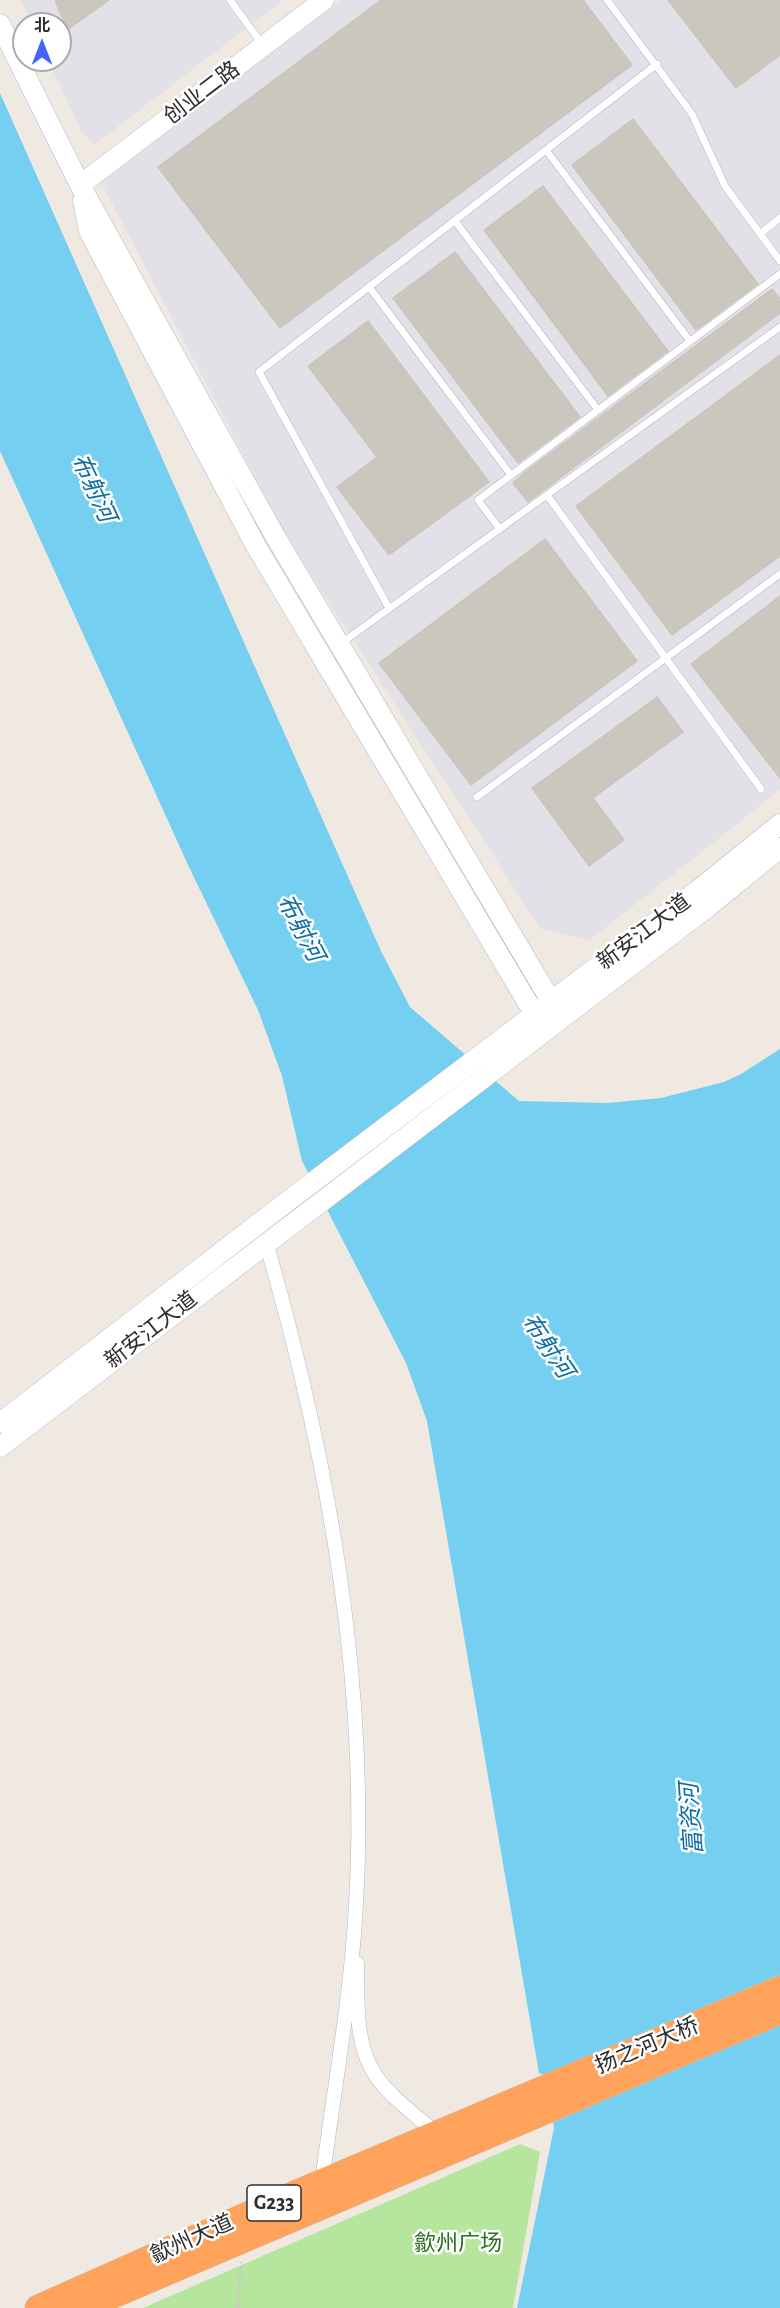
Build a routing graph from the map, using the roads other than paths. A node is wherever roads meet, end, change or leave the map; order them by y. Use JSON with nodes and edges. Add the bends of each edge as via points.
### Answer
{"nodes":[{"id":1,"x":230,"y":0,"type":"edge"},
{"id":2,"x":324,"y":0,"type":"edge"},
{"id":3,"x":607,"y":0,"type":"edge"},
{"id":4,"x":0,"y":24,"type":"edge"},
{"id":5,"x":264,"y":46,"type":"junction"},
{"id":6,"x":657,"y":64,"type":"junction"},
{"id":7,"x":546,"y":150,"type":"junction"},
{"id":8,"x":80,"y":185,"type":"junction"},
{"id":9,"x":780,"y":218,"type":"edge"},
{"id":10,"x":455,"y":221,"type":"junction"},
{"id":11,"x":760,"y":234,"type":"junction"},
{"id":12,"x":780,"y":261,"type":"edge"},
{"id":13,"x":780,"y":274,"type":"edge"},
{"id":14,"x":369,"y":286,"type":"junction"},
{"id":15,"x":780,"y":327,"type":"edge"},
{"id":16,"x":690,"y":341,"type":"junction"},
{"id":17,"x":598,"y":410,"type":"junction"},
{"id":18,"x":511,"y":475,"type":"junction"},
{"id":19,"x":547,"y":495,"type":"junction"},
{"id":20,"x":500,"y":529,"type":"junction"},
{"id":21,"x":780,"y":574,"type":"edge"},
{"id":22,"x":389,"y":608,"type":"junction"},
{"id":23,"x":338,"y":645,"type":"junction"},
{"id":24,"x":665,"y":658,"type":"junction"},
{"id":25,"x":761,"y":789,"type":"dead end"},
{"id":26,"x":477,"y":797,"type":"dead end"},
{"id":27,"x":780,"y":825,"type":"edge"},
{"id":28,"x":780,"y":848,"type":"edge"},
{"id":29,"x":556,"y":1010,"type":"junction"},
{"id":30,"x":539,"y":1022,"type":"junction"},
{"id":31,"x":296,"y":1207,"type":"junction"},
{"id":32,"x":266,"y":1242,"type":"junction"},
{"id":33,"x":0,"y":1424,"type":"edge"},
{"id":34,"x":0,"y":1447,"type":"edge"},
{"id":35,"x":355,"y":1922,"type":"junction"},
{"id":36,"x":780,"y":1989,"type":"edge"},
{"id":37,"x":780,"y":2011,"type":"edge"},
{"id":38,"x":516,"y":2111,"type":"junction"},
{"id":39,"x":437,"y":2134,"type":"junction"},
{"id":40,"x":322,"y":2182,"type":"junction"},
{"id":41,"x":38,"y":2308,"type":"edge"},
{"id":42,"x":83,"y":2308,"type":"edge"}],
"edges":[{"from":1,"to":5,"type":"lane"},
{"from":2,"to":5,"type":"street","name":"创业二路"},
{"from":3,"to":6,"type":"lane"},
{"from":4,"to":8,"type":"street"},
{"from":5,"to":8,"type":"street","name":"创业二路"},
{"from":6,"to":7,"type":"lane"},
{"from":6,"to":11,"type":"lane","via":[[692,114],[725,186]]},
{"from":7,"to":10,"type":"lane"},
{"from":7,"to":16,"type":"lane"},
{"from":8,"to":23,"type":"street"},
{"from":8,"to":30,"type":"street","via":[[89,231],[256,546]]},
{"from":9,"to":11,"type":"lane"},
{"from":10,"to":14,"type":"lane"},
{"from":10,"to":17,"type":"lane"},
{"from":11,"to":12,"type":"lane"},
{"from":13,"to":16,"type":"lane"},
{"from":14,"to":18,"type":"lane"},
{"from":14,"to":22,"type":"lane","via":[[259,372]]},
{"from":15,"to":19,"type":"lane"},
{"from":16,"to":17,"type":"lane"},
{"from":17,"to":18,"type":"lane"},
{"from":18,"to":20,"type":"lane","via":[[478,500]]},
{"from":19,"to":20,"type":"lane"},
{"from":19,"to":24,"type":"lane"},
{"from":20,"to":22,"type":"lane"},
{"from":21,"to":24,"type":"lane"},
{"from":22,"to":23,"type":"lane"},
{"from":23,"to":29,"type":"street"},
{"from":24,"to":25,"type":"lane"},
{"from":24,"to":26,"type":"lane"},
{"from":27,"to":29,"type":"street","name":"新安江大道"},
{"from":28,"to":29,"type":"street","name":"新安江大道"},
{"from":29,"to":30,"type":"street","name":"新安江大道"},
{"from":30,"to":31,"type":"street","name":"新安江大道"},
{"from":31,"to":32,"type":"street","name":"新安江大道"},
{"from":31,"to":33,"type":"street","name":"新安江大道"},
{"from":32,"to":34,"type":"street","name":"新安江大道"},
{"from":32,"to":35,"type":"street","via":[[308,1402],[340,1577],[356,1746]]},
{"from":35,"to":39,"type":"street","via":[[360,2030],[366,2056],[383,2085]]},
{"from":35,"to":40,"type":"street"},
{"from":36,"to":38,"type":"highway","name":"扬之河大桥","number":"G233"},
{"from":37,"to":38,"type":"highway","name":"扬之河大桥","number":"G233"},
{"from":38,"to":39,"type":"highway","name":"歙州大道","number":"G233"},
{"from":38,"to":42,"type":"highway","name":"歙州大道","number":"G233","via":[[240,2240]]},
{"from":39,"to":40,"type":"highway","name":"歙州大道","number":"G233"},
{"from":40,"to":41,"type":"highway","name":"歙州大道","number":"G233"}]}
